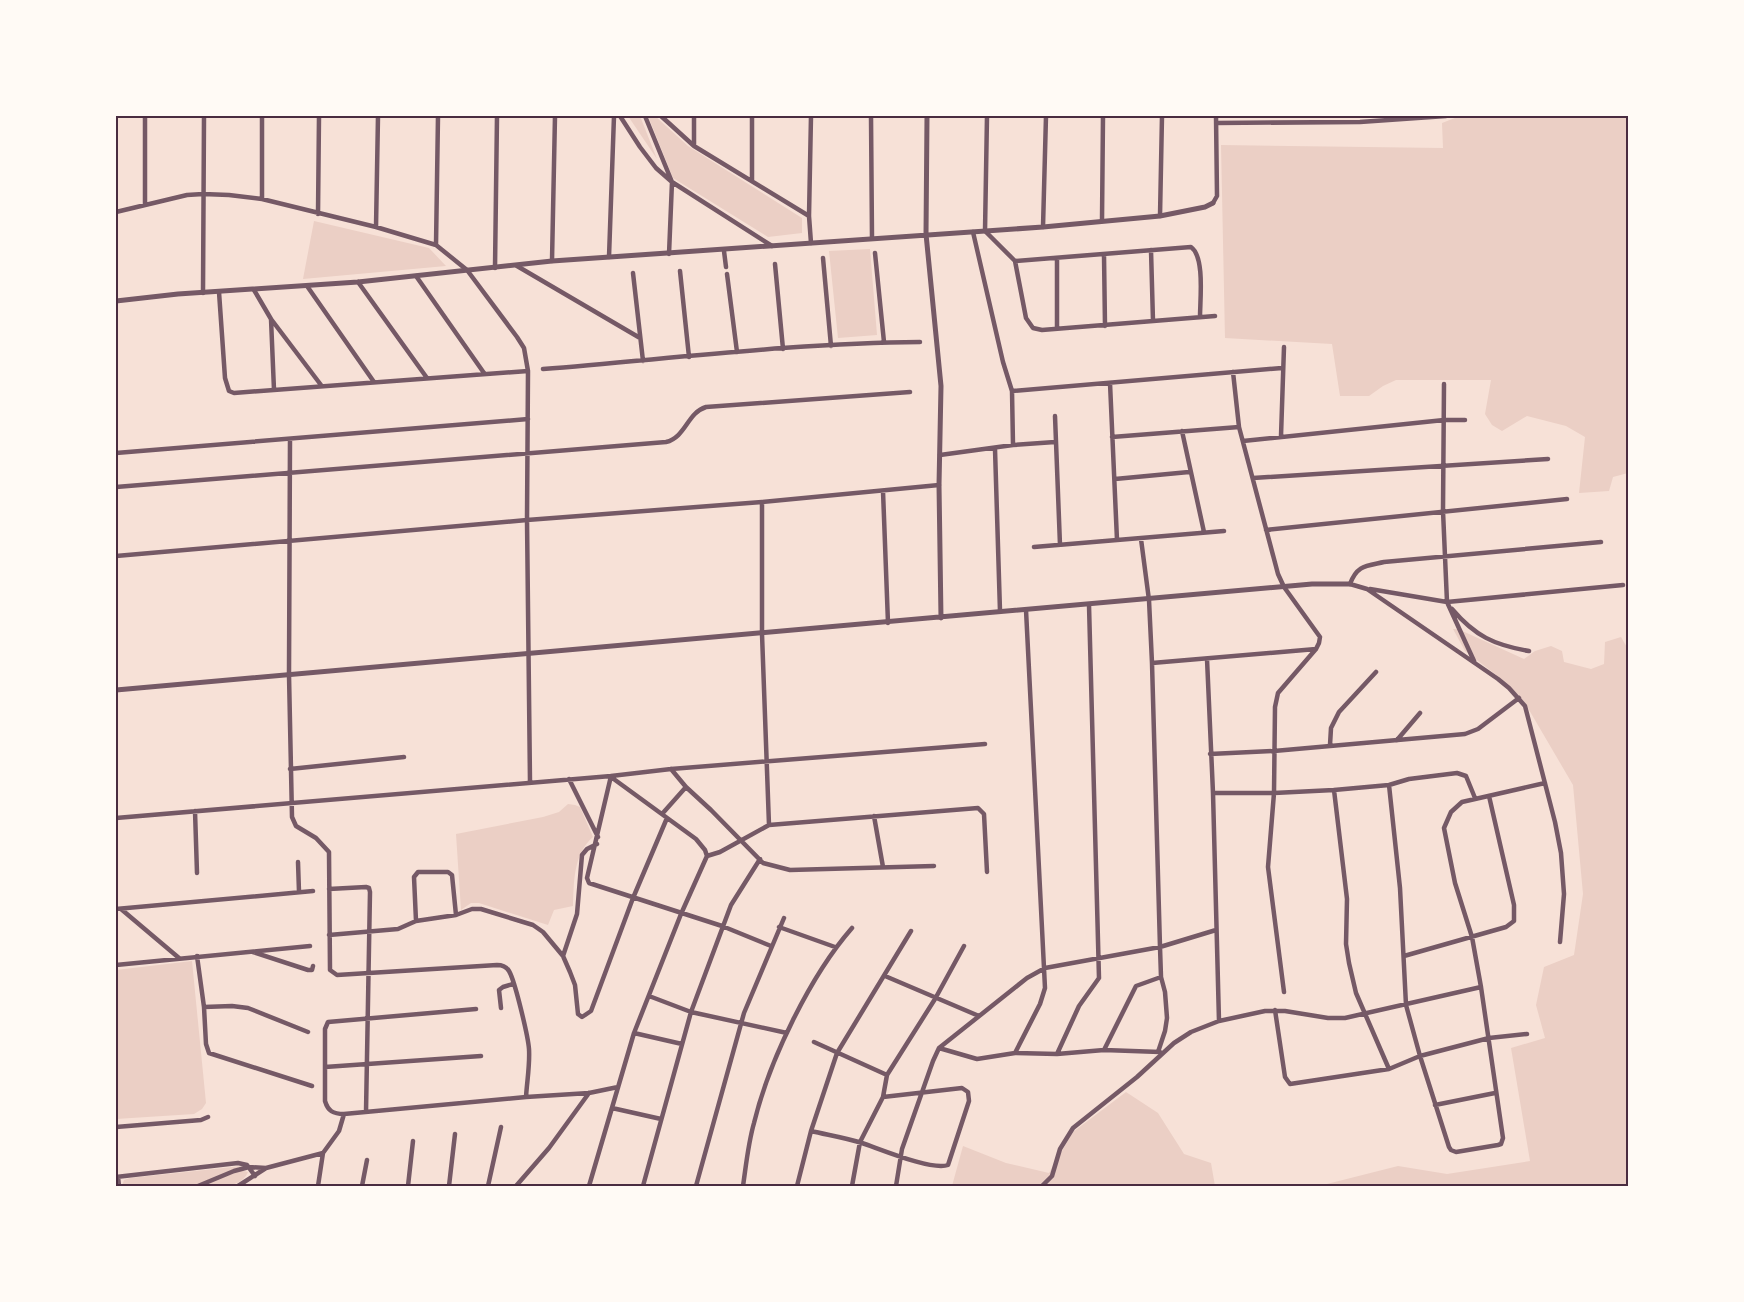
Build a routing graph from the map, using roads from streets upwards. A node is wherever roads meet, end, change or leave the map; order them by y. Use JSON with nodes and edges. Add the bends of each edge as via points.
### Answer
{"nodes":[{"id":1,"x":145,"y":116,"type":"edge"},
{"id":2,"x":204,"y":116,"type":"edge"},
{"id":3,"x":262,"y":116,"type":"edge"},
{"id":4,"x":320,"y":116,"type":"edge"},
{"id":5,"x":378,"y":116,"type":"edge"},
{"id":6,"x":438,"y":116,"type":"edge"},
{"id":7,"x":497,"y":116,"type":"edge"},
{"id":8,"x":555,"y":116,"type":"edge"},
{"id":9,"x":614,"y":116,"type":"edge"},
{"id":10,"x":620,"y":116,"type":"edge"},
{"id":11,"x":645,"y":116,"type":"edge"},
{"id":12,"x":661,"y":116,"type":"edge"},
{"id":13,"x":694,"y":116,"type":"edge"},
{"id":14,"x":752,"y":116,"type":"edge"},
{"id":15,"x":811,"y":116,"type":"edge"},
{"id":16,"x":871,"y":116,"type":"edge"},
{"id":17,"x":927,"y":116,"type":"edge"},
{"id":18,"x":987,"y":116,"type":"edge"},
{"id":19,"x":1046,"y":116,"type":"edge"},
{"id":20,"x":1103,"y":116,"type":"edge"},
{"id":21,"x":1162,"y":116,"type":"edge"},
{"id":22,"x":1216,"y":116,"type":"edge"},
{"id":23,"x":1260,"y":116,"type":"edge"},
{"id":24,"x":1310,"y":116,"type":"edge"},
{"id":25,"x":1360,"y":116,"type":"edge"},
{"id":26,"x":1438,"y":116,"type":"edge"},
{"id":27,"x":1446,"y":116,"type":"edge"},
{"id":28,"x":1260,"y":122,"type":"junction"},
{"id":29,"x":1216,"y":123,"type":"junction"},
{"id":30,"x":1310,"y":123,"type":"junction"},
{"id":31,"x":1360,"y":123,"type":"junction"},
{"id":32,"x":694,"y":146,"type":"junction"},
{"id":33,"x":752,"y":181,"type":"junction"},
{"id":34,"x":672,"y":182,"type":"junction"},
{"id":35,"x":203,"y":194,"type":"junction"},
{"id":36,"x":262,"y":199,"type":"junction"},
{"id":37,"x":1213,"y":203,"type":"joint"},
{"id":38,"x":145,"y":205,"type":"junction"},
{"id":39,"x":116,"y":212,"type":"edge"},
{"id":40,"x":318,"y":214,"type":"junction"},
{"id":41,"x":809,"y":216,"type":"junction"},
{"id":42,"x":1160,"y":216,"type":"junction"},
{"id":43,"x":1102,"y":220,"type":"junction"},
{"id":44,"x":376,"y":227,"type":"junction"},
{"id":45,"x":1043,"y":227,"type":"junction"},
{"id":46,"x":985,"y":231,"type":"junction"},
{"id":47,"x":973,"y":232,"type":"junction"},
{"id":48,"x":926,"y":234,"type":"junction"},
{"id":49,"x":872,"y":238,"type":"junction"},
{"id":50,"x":811,"y":243,"type":"junction"},
{"id":51,"x":436,"y":245,"type":"junction"},
{"id":52,"x":772,"y":246,"type":"junction"},
{"id":53,"x":724,"y":250,"type":"junction"},
{"id":54,"x":1151,"y":250,"type":"junction"},
{"id":55,"x":875,"y":253,"type":"dead end"},
{"id":56,"x":669,"y":254,"type":"junction"},
{"id":57,"x":1104,"y":255,"type":"junction"},
{"id":58,"x":609,"y":257,"type":"junction"},
{"id":59,"x":823,"y":258,"type":"dead end"},
{"id":60,"x":1057,"y":258,"type":"junction"},
{"id":61,"x":552,"y":261,"type":"junction"},
{"id":62,"x":1015,"y":261,"type":"junction"},
{"id":63,"x":775,"y":264,"type":"dead end"},
{"id":64,"x":517,"y":266,"type":"junction"},
{"id":65,"x":726,"y":267,"type":"dead end"},
{"id":66,"x":495,"y":268,"type":"junction"},
{"id":67,"x":467,"y":270,"type":"junction"},
{"id":68,"x":680,"y":271,"type":"dead end"},
{"id":69,"x":633,"y":273,"type":"dead end"},
{"id":70,"x":727,"y":274,"type":"dead end"},
{"id":71,"x":416,"y":276,"type":"junction"},
{"id":72,"x":358,"y":282,"type":"junction"},
{"id":73,"x":307,"y":286,"type":"junction"},
{"id":74,"x":254,"y":290,"type":"junction"},
{"id":75,"x":219,"y":292,"type":"junction"},
{"id":76,"x":204,"y":293,"type":"junction"},
{"id":77,"x":116,"y":301,"type":"edge"},
{"id":78,"x":1215,"y":316,"type":"dead end"},
{"id":79,"x":1200,"y":317,"type":"junction"},
{"id":80,"x":271,"y":320,"type":"junction"},
{"id":81,"x":1152,"y":321,"type":"junction"},
{"id":82,"x":1105,"y":326,"type":"junction"},
{"id":83,"x":1057,"y":328,"type":"junction"},
{"id":84,"x":640,"y":338,"type":"junction"},
{"id":85,"x":884,"y":342,"type":"junction"},
{"id":86,"x":920,"y":342,"type":"dead end"},
{"id":87,"x":831,"y":346,"type":"junction"},
{"id":88,"x":1284,"y":347,"type":"dead end"},
{"id":89,"x":783,"y":349,"type":"junction"},
{"id":90,"x":737,"y":352,"type":"junction"},
{"id":91,"x":689,"y":357,"type":"junction"},
{"id":92,"x":643,"y":361,"type":"junction"},
{"id":93,"x":1282,"y":368,"type":"junction"},
{"id":94,"x":543,"y":369,"type":"dead end"},
{"id":95,"x":528,"y":371,"type":"junction"},
{"id":96,"x":1233,"y":372,"type":"junction"},
{"id":97,"x":484,"y":373,"type":"junction"},
{"id":98,"x":427,"y":378,"type":"junction"},
{"id":99,"x":374,"y":382,"type":"junction"},
{"id":100,"x":1110,"y":382,"type":"junction"},
{"id":101,"x":1444,"y":384,"type":"dead end"},
{"id":102,"x":321,"y":385,"type":"junction"},
{"id":103,"x":274,"y":390,"type":"junction"},
{"id":104,"x":1012,"y":391,"type":"junction"},
{"id":105,"x":910,"y":392,"type":"dead end"},
{"id":106,"x":1055,"y":416,"type":"dead end"},
{"id":107,"x":528,"y":419,"type":"junction"},
{"id":108,"x":1444,"y":420,"type":"junction"},
{"id":109,"x":1465,"y":420,"type":"dead end"},
{"id":110,"x":1239,"y":427,"type":"junction"},
{"id":111,"x":1182,"y":431,"type":"junction"},
{"id":112,"x":1281,"y":436,"type":"junction"},
{"id":113,"x":1112,"y":437,"type":"junction"},
{"id":114,"x":290,"y":439,"type":"junction"},
{"id":115,"x":1244,"y":441,"type":"junction"},
{"id":116,"x":1055,"y":442,"type":"junction"},
{"id":117,"x":1012,"y":445,"type":"junction"},
{"id":118,"x":995,"y":449,"type":"junction"},
{"id":119,"x":116,"y":453,"type":"edge"},
{"id":120,"x":528,"y":453,"type":"junction"},
{"id":121,"x":940,"y":455,"type":"junction"},
{"id":122,"x":1548,"y":459,"type":"dead end"},
{"id":123,"x":1443,"y":467,"type":"junction"},
{"id":124,"x":290,"y":472,"type":"junction"},
{"id":125,"x":1189,"y":472,"type":"junction"},
{"id":126,"x":1253,"y":478,"type":"junction"},
{"id":127,"x":1114,"y":479,"type":"junction"},
{"id":128,"x":939,"y":485,"type":"junction"},
{"id":129,"x":116,"y":487,"type":"edge"},
{"id":130,"x":883,"y":491,"type":"junction"},
{"id":131,"x":1567,"y":500,"type":"dead end"},
{"id":132,"x":762,"y":502,"type":"junction"},
{"id":133,"x":1443,"y":511,"type":"junction"},
{"id":134,"x":527,"y":520,"type":"junction"},
{"id":135,"x":1266,"y":530,"type":"junction"},
{"id":136,"x":1224,"y":531,"type":"dead end"},
{"id":137,"x":1204,"y":532,"type":"junction"},
{"id":138,"x":1141,"y":539,"type":"junction"},
{"id":139,"x":1117,"y":540,"type":"junction"},
{"id":140,"x":289,"y":541,"type":"junction"},
{"id":141,"x":1601,"y":542,"type":"dead end"},
{"id":142,"x":1060,"y":545,"type":"junction"},
{"id":143,"x":1034,"y":548,"type":"dead end"},
{"id":144,"x":116,"y":556,"type":"edge"},
{"id":145,"x":1444,"y":556,"type":"junction"},
{"id":146,"x":1350,"y":585,"type":"junction"},
{"id":147,"x":1623,"y":585,"type":"dead end"},
{"id":148,"x":1284,"y":587,"type":"junction"},
{"id":149,"x":1368,"y":589,"type":"junction"},
{"id":150,"x":1149,"y":600,"type":"junction"},
{"id":151,"x":1089,"y":605,"type":"junction"},
{"id":152,"x":1448,"y":605,"type":"junction"},
{"id":153,"x":1026,"y":610,"type":"junction"},
{"id":154,"x":1000,"y":611,"type":"junction"},
{"id":155,"x":941,"y":618,"type":"junction"},
{"id":156,"x":888,"y":623,"type":"junction"},
{"id":157,"x":762,"y":634,"type":"junction"},
{"id":158,"x":1316,"y":649,"type":"junction"},
{"id":159,"x":1529,"y":651,"type":"dead end"},
{"id":160,"x":528,"y":654,"type":"junction"},
{"id":161,"x":1207,"y":659,"type":"junction"},
{"id":162,"x":1152,"y":663,"type":"junction"},
{"id":163,"x":1475,"y":663,"type":"junction"},
{"id":164,"x":1376,"y":672,"type":"dead end"},
{"id":165,"x":289,"y":675,"type":"junction"},
{"id":166,"x":116,"y":690,"type":"edge"},
{"id":167,"x":1519,"y":698,"type":"junction"},
{"id":168,"x":1420,"y":713,"type":"dead end"},
{"id":169,"x":1397,"y":740,"type":"junction"},
{"id":170,"x":985,"y":744,"type":"dead end"},
{"id":171,"x":1330,"y":745,"type":"junction"},
{"id":172,"x":1274,"y":751,"type":"junction"},
{"id":173,"x":1210,"y":754,"type":"junction"},
{"id":174,"x":404,"y":757,"type":"dead end"},
{"id":175,"x":766,"y":761,"type":"junction"},
{"id":176,"x":291,"y":769,"type":"junction"},
{"id":177,"x":671,"y":769,"type":"junction"},
{"id":178,"x":611,"y":776,"type":"junction"},
{"id":179,"x":569,"y":779,"type":"junction"},
{"id":180,"x":530,"y":782,"type":"junction"},
{"id":181,"x":1545,"y":783,"type":"junction"},
{"id":182,"x":1389,"y":785,"type":"junction"},
{"id":183,"x":686,"y":787,"type":"junction"},
{"id":184,"x":1334,"y":790,"type":"junction"},
{"id":185,"x":1213,"y":793,"type":"junction"},
{"id":186,"x":1274,"y":793,"type":"junction"},
{"id":187,"x":1489,"y":796,"type":"junction"},
{"id":188,"x":1474,"y":798,"type":"junction"},
{"id":189,"x":291,"y":802,"type":"junction"},
{"id":190,"x":195,"y":812,"type":"junction"},
{"id":191,"x":662,"y":814,"type":"junction"},
{"id":192,"x":874,"y":816,"type":"junction"},
{"id":193,"x":116,"y":818,"type":"edge"},
{"id":194,"x":667,"y":818,"type":"junction"},
{"id":195,"x":769,"y":825,"type":"junction"},
{"id":196,"x":598,"y":837,"type":"junction"},
{"id":197,"x":597,"y":844,"type":"junction"},
{"id":198,"x":707,"y":856,"type":"junction"},
{"id":199,"x":760,"y":860,"type":"junction"},
{"id":200,"x":298,"y":862,"type":"dead end"},
{"id":201,"x":934,"y":866,"type":"dead end"},
{"id":202,"x":883,"y":867,"type":"junction"},
{"id":203,"x":987,"y":872,"type":"dead end"},
{"id":204,"x":196,"y":873,"type":"dead end"},
{"id":205,"x":329,"y":889,"type":"junction"},
{"id":206,"x":313,"y":891,"type":"dead end"},
{"id":207,"x":299,"y":892,"type":"junction"},
{"id":208,"x":633,"y":898,"type":"junction"},
{"id":209,"x":118,"y":908,"type":"edge"},
{"id":210,"x":681,"y":914,"type":"junction"},
{"id":211,"x":456,"y":915,"type":"junction"},
{"id":212,"x":784,"y":918,"type":"dead end"},
{"id":213,"x":416,"y":921,"type":"junction"},
{"id":214,"x":722,"y":926,"type":"junction"},
{"id":215,"x":779,"y":927,"type":"junction"},
{"id":216,"x":852,"y":928,"type":"dead end"},
{"id":217,"x":1216,"y":930,"type":"junction"},
{"id":218,"x":911,"y":931,"type":"dead end"},
{"id":219,"x":370,"y":932,"type":"junction"},
{"id":220,"x":329,"y":935,"type":"junction"},
{"id":221,"x":1472,"y":937,"type":"junction"},
{"id":222,"x":1560,"y":942,"type":"dead end"},
{"id":223,"x":310,"y":946,"type":"dead end"},
{"id":224,"x":771,"y":946,"type":"junction"},
{"id":225,"x":964,"y":946,"type":"dead end"},
{"id":226,"x":835,"y":947,"type":"junction"},
{"id":227,"x":1160,"y":947,"type":"junction"},
{"id":228,"x":250,"y":951,"type":"junction"},
{"id":229,"x":197,"y":956,"type":"junction"},
{"id":230,"x":563,"y":956,"type":"junction"},
{"id":231,"x":1404,"y":956,"type":"junction"},
{"id":232,"x":1100,"y":957,"type":"junction"},
{"id":233,"x":179,"y":958,"type":"junction"},
{"id":234,"x":116,"y":965,"type":"edge"},
{"id":235,"x":313,"y":968,"type":"dead end"},
{"id":236,"x":1045,"y":968,"type":"junction"},
{"id":237,"x":369,"y":974,"type":"junction"},
{"id":238,"x":885,"y":976,"type":"junction"},
{"id":239,"x":1161,"y":977,"type":"junction"},
{"id":240,"x":513,"y":984,"type":"junction"},
{"id":241,"x":1481,"y":987,"type":"junction"},
{"id":242,"x":1284,"y":992,"type":"dead end"},
{"id":243,"x":649,"y":996,"type":"junction"},
{"id":244,"x":935,"y":999,"type":"junction"},
{"id":245,"x":1406,"y":1005,"type":"junction"},
{"id":246,"x":204,"y":1007,"type":"junction"},
{"id":247,"x":501,"y":1008,"type":"dead end"},
{"id":248,"x":476,"y":1009,"type":"dead end"},
{"id":249,"x":1275,"y":1010,"type":"junction"},
{"id":250,"x":691,"y":1012,"type":"junction"},
{"id":251,"x":1364,"y":1015,"type":"junction"},
{"id":252,"x":979,"y":1016,"type":"junction"},
{"id":253,"x":368,"y":1018,"type":"junction"},
{"id":254,"x":1219,"y":1021,"type":"junction"},
{"id":255,"x":741,"y":1024,"type":"junction"},
{"id":256,"x":308,"y":1032,"type":"dead end"},
{"id":257,"x":634,"y":1033,"type":"junction"},
{"id":258,"x":787,"y":1033,"type":"junction"},
{"id":259,"x":1527,"y":1034,"type":"dead end"},
{"id":260,"x":1489,"y":1038,"type":"junction"},
{"id":261,"x":814,"y":1042,"type":"dead end"},
{"id":262,"x":682,"y":1044,"type":"junction"},
{"id":263,"x":939,"y":1048,"type":"junction"},
{"id":264,"x":1104,"y":1050,"type":"junction"},
{"id":265,"x":1158,"y":1052,"type":"junction"},
{"id":266,"x":1165,"y":1052,"type":"junction"},
{"id":267,"x":837,"y":1053,"type":"junction"},
{"id":268,"x":1015,"y":1053,"type":"junction"},
{"id":269,"x":1057,"y":1054,"type":"junction"},
{"id":270,"x":481,"y":1056,"type":"dead end"},
{"id":271,"x":1420,"y":1056,"type":"junction"},
{"id":272,"x":367,"y":1064,"type":"junction"},
{"id":273,"x":325,"y":1067,"type":"junction"},
{"id":274,"x":1389,"y":1069,"type":"junction"},
{"id":275,"x":887,"y":1075,"type":"junction"},
{"id":276,"x":312,"y":1086,"type":"dead end"},
{"id":277,"x":618,"y":1087,"type":"junction"},
{"id":278,"x":1496,"y":1093,"type":"junction"},
{"id":279,"x":574,"y":1094,"type":"junction"},
{"id":280,"x":589,"y":1094,"type":"junction"},
{"id":281,"x":921,"y":1094,"type":"junction"},
{"id":282,"x":525,"y":1097,"type":"junction"},
{"id":283,"x":883,"y":1097,"type":"junction"},
{"id":284,"x":1435,"y":1105,"type":"junction"},
{"id":285,"x":579,"y":1107,"type":"junction"},
{"id":286,"x":612,"y":1108,"type":"junction"},
{"id":287,"x":366,"y":1112,"type":"junction"},
{"id":288,"x":344,"y":1114,"type":"junction"},
{"id":289,"x":208,"y":1116,"type":"dead end"},
{"id":290,"x":661,"y":1119,"type":"junction"},
{"id":291,"x":116,"y":1127,"type":"edge"},
{"id":292,"x":501,"y":1128,"type":"dead end"},
{"id":293,"x":812,"y":1131,"type":"junction"},
{"id":294,"x":455,"y":1134,"type":"dead end"},
{"id":295,"x":413,"y":1141,"type":"dead end"},
{"id":296,"x":860,"y":1142,"type":"junction"},
{"id":297,"x":323,"y":1153,"type":"junction"},
{"id":298,"x":900,"y":1156,"type":"junction"},
{"id":299,"x":367,"y":1160,"type":"dead end"},
{"id":300,"x":249,"y":1167,"type":"junction"},
{"id":301,"x":266,"y":1167,"type":"junction"},
{"id":302,"x":255,"y":1176,"type":"junction"},
{"id":303,"x":117,"y":1177,"type":"edge"},
{"id":304,"x":119,"y":1186,"type":"edge"},
{"id":305,"x":198,"y":1186,"type":"edge"},
{"id":306,"x":238,"y":1186,"type":"edge"},
{"id":307,"x":318,"y":1186,"type":"edge"},
{"id":308,"x":362,"y":1186,"type":"edge"},
{"id":309,"x":408,"y":1186,"type":"edge"},
{"id":310,"x":449,"y":1186,"type":"edge"},
{"id":311,"x":488,"y":1186,"type":"edge"},
{"id":312,"x":516,"y":1186,"type":"edge"},
{"id":313,"x":589,"y":1186,"type":"edge"},
{"id":314,"x":643,"y":1186,"type":"edge"},
{"id":315,"x":696,"y":1186,"type":"edge"},
{"id":316,"x":743,"y":1186,"type":"edge"},
{"id":317,"x":797,"y":1186,"type":"edge"},
{"id":318,"x":852,"y":1186,"type":"edge"},
{"id":319,"x":896,"y":1186,"type":"edge"},
{"id":320,"x":1042,"y":1186,"type":"edge"}],
"edges":[{"from":1,"to":38,"type":"street"},
{"from":2,"to":35,"type":"street"},
{"from":3,"to":36,"type":"street"},
{"from":4,"to":40,"type":"street"},
{"from":5,"to":44,"type":"street"},
{"from":6,"to":51,"type":"street"},
{"from":7,"to":66,"type":"street"},
{"from":8,"to":61,"type":"street"},
{"from":9,"to":58,"type":"street"},
{"from":10,"to":34,"type":"street","via":[[651,161]]},
{"from":11,"to":34,"type":"street"},
{"from":12,"to":32,"type":"street"},
{"from":13,"to":32,"type":"street"},
{"from":14,"to":33,"type":"street"},
{"from":15,"to":41,"type":"street"},
{"from":16,"to":49,"type":"street"},
{"from":17,"to":48,"type":"street"},
{"from":18,"to":46,"type":"street"},
{"from":19,"to":45,"type":"street"},
{"from":20,"to":43,"type":"street"},
{"from":21,"to":42,"type":"street"},
{"from":22,"to":29,"type":"street"},
{"from":23,"to":28,"type":"street"},
{"from":24,"to":30,"type":"street"},
{"from":25,"to":31,"type":"street"},
{"from":26,"to":27,"type":"street"},
{"from":26,"to":31,"type":"street"},
{"from":28,"to":29,"type":"street"},
{"from":28,"to":30,"type":"street"},
{"from":29,"to":37,"type":"street","via":[[1217,196]]},
{"from":30,"to":31,"type":"street"},
{"from":32,"to":33,"type":"street"},
{"from":33,"to":41,"type":"street"},
{"from":34,"to":52,"type":"street"},
{"from":34,"to":56,"type":"street"},
{"from":35,"to":36,"type":"street"},
{"from":35,"to":38,"type":"street"},
{"from":35,"to":76,"type":"street"},
{"from":36,"to":40,"type":"street"},
{"from":37,"to":42,"type":"street"},
{"from":38,"to":39,"type":"street"},
{"from":40,"to":44,"type":"street"},
{"from":41,"to":50,"type":"street"},
{"from":42,"to":43,"type":"street"},
{"from":43,"to":45,"type":"street"},
{"from":44,"to":51,"type":"street"},
{"from":45,"to":46,"type":"street"},
{"from":46,"to":47,"type":"street"},
{"from":46,"to":62,"type":"street"},
{"from":47,"to":48,"type":"street"},
{"from":47,"to":104,"type":"street"},
{"from":48,"to":49,"type":"street"},
{"from":48,"to":121,"type":"street","via":[[941,386]]},
{"from":49,"to":50,"type":"street"},
{"from":50,"to":52,"type":"street"},
{"from":51,"to":67,"type":"street"},
{"from":52,"to":53,"type":"street"},
{"from":53,"to":56,"type":"street"},
{"from":53,"to":65,"type":"street"},
{"from":54,"to":57,"type":"street"},
{"from":54,"to":79,"type":"street","via":[[1187,246],[1195,250],[1199,261]]},
{"from":54,"to":81,"type":"street"},
{"from":55,"to":85,"type":"street"},
{"from":56,"to":58,"type":"street"},
{"from":57,"to":60,"type":"street"},
{"from":57,"to":82,"type":"street"},
{"from":58,"to":61,"type":"street"},
{"from":59,"to":87,"type":"street"},
{"from":60,"to":62,"type":"street"},
{"from":60,"to":83,"type":"street"},
{"from":61,"to":64,"type":"street"},
{"from":62,"to":83,"type":"street","via":[[1028,323],[1037,330]]},
{"from":63,"to":89,"type":"street"},
{"from":64,"to":66,"type":"street"},
{"from":64,"to":84,"type":"street"},
{"from":66,"to":67,"type":"street"},
{"from":67,"to":71,"type":"street"},
{"from":67,"to":95,"type":"street","via":[[524,348]]},
{"from":68,"to":91,"type":"street"},
{"from":69,"to":84,"type":"street"},
{"from":70,"to":90,"type":"street"},
{"from":71,"to":72,"type":"street"},
{"from":71,"to":97,"type":"street"},
{"from":72,"to":73,"type":"street"},
{"from":72,"to":98,"type":"street"},
{"from":73,"to":74,"type":"street"},
{"from":73,"to":99,"type":"street"},
{"from":74,"to":75,"type":"street"},
{"from":74,"to":80,"type":"street"},
{"from":75,"to":76,"type":"street"},
{"from":75,"to":103,"type":"street","via":[[229,391]]},
{"from":76,"to":77,"type":"street"},
{"from":78,"to":79,"type":"street"},
{"from":79,"to":81,"type":"street"},
{"from":80,"to":102,"type":"street"},
{"from":80,"to":103,"type":"street"},
{"from":81,"to":82,"type":"street"},
{"from":82,"to":83,"type":"street"},
{"from":84,"to":92,"type":"street"},
{"from":85,"to":86,"type":"street"},
{"from":85,"to":87,"type":"street"},
{"from":87,"to":89,"type":"street"},
{"from":88,"to":93,"type":"street"},
{"from":89,"to":90,"type":"street"},
{"from":90,"to":91,"type":"street"},
{"from":91,"to":92,"type":"street"},
{"from":92,"to":94,"type":"street"},
{"from":93,"to":96,"type":"street"},
{"from":93,"to":112,"type":"street"},
{"from":95,"to":97,"type":"street"},
{"from":95,"to":107,"type":"street"},
{"from":96,"to":100,"type":"street"},
{"from":96,"to":110,"type":"street"},
{"from":97,"to":98,"type":"street"},
{"from":98,"to":99,"type":"street"},
{"from":99,"to":102,"type":"street"},
{"from":100,"to":104,"type":"street"},
{"from":100,"to":113,"type":"street"},
{"from":101,"to":108,"type":"street"},
{"from":102,"to":103,"type":"street"},
{"from":104,"to":117,"type":"street"},
{"from":105,"to":120,"type":"street","via":[[706,407],[695,412],[676,438],[666,442]]},
{"from":106,"to":116,"type":"street"},
{"from":107,"to":114,"type":"street"},
{"from":107,"to":120,"type":"street"},
{"from":108,"to":109,"type":"street"},
{"from":108,"to":112,"type":"street"},
{"from":108,"to":123,"type":"street"},
{"from":110,"to":111,"type":"street"},
{"from":110,"to":115,"type":"street"},
{"from":111,"to":113,"type":"street"},
{"from":111,"to":125,"type":"street"},
{"from":112,"to":115,"type":"street"},
{"from":113,"to":127,"type":"street"},
{"from":114,"to":119,"type":"street"},
{"from":114,"to":124,"type":"street"},
{"from":115,"to":126,"type":"street"},
{"from":116,"to":117,"type":"street"},
{"from":116,"to":142,"type":"street"},
{"from":117,"to":118,"type":"street"},
{"from":118,"to":121,"type":"street"},
{"from":118,"to":154,"type":"street"},
{"from":120,"to":124,"type":"street"},
{"from":120,"to":134,"type":"street"},
{"from":121,"to":128,"type":"street"},
{"from":122,"to":123,"type":"street"},
{"from":123,"to":126,"type":"street"},
{"from":123,"to":133,"type":"street"},
{"from":124,"to":129,"type":"street"},
{"from":124,"to":140,"type":"street"},
{"from":125,"to":127,"type":"street"},
{"from":125,"to":137,"type":"street"},
{"from":126,"to":135,"type":"street"},
{"from":127,"to":139,"type":"street"},
{"from":128,"to":130,"type":"street"},
{"from":128,"to":155,"type":"street"},
{"from":130,"to":132,"type":"street"},
{"from":130,"to":156,"type":"street"},
{"from":131,"to":133,"type":"street"},
{"from":132,"to":134,"type":"street"},
{"from":132,"to":157,"type":"street"},
{"from":133,"to":135,"type":"street"},
{"from":133,"to":145,"type":"street"},
{"from":134,"to":140,"type":"street"},
{"from":134,"to":160,"type":"street"},
{"from":135,"to":148,"type":"street"},
{"from":136,"to":137,"type":"street"},
{"from":137,"to":138,"type":"street"},
{"from":138,"to":139,"type":"street"},
{"from":138,"to":150,"type":"street"},
{"from":139,"to":142,"type":"street"},
{"from":140,"to":144,"type":"street"},
{"from":140,"to":165,"type":"street"},
{"from":141,"to":145,"type":"street"},
{"from":142,"to":143,"type":"street"},
{"from":145,"to":146,"type":"street","via":[[1365,566],[1356,572]]},
{"from":145,"to":152,"type":"street"},
{"from":146,"to":148,"type":"street"},
{"from":146,"to":149,"type":"street"},
{"from":147,"to":152,"type":"street"},
{"from":148,"to":150,"type":"street"},
{"from":148,"to":158,"type":"street","via":[[1317,631],[1320,643]]},
{"from":149,"to":152,"type":"street"},
{"from":149,"to":163,"type":"street"},
{"from":150,"to":151,"type":"street"},
{"from":150,"to":162,"type":"street"},
{"from":151,"to":153,"type":"street"},
{"from":151,"to":232,"type":"street"},
{"from":152,"to":159,"type":"street","via":[[1487,640]]},
{"from":152,"to":163,"type":"street"},
{"from":153,"to":154,"type":"street"},
{"from":153,"to":236,"type":"street"},
{"from":154,"to":155,"type":"street"},
{"from":155,"to":156,"type":"street"},
{"from":156,"to":157,"type":"street"},
{"from":157,"to":160,"type":"street"},
{"from":157,"to":175,"type":"street"},
{"from":158,"to":161,"type":"street"},
{"from":158,"to":172,"type":"street","via":[[1278,693]]},
{"from":160,"to":165,"type":"street"},
{"from":160,"to":180,"type":"street"},
{"from":161,"to":162,"type":"street"},
{"from":161,"to":173,"type":"street"},
{"from":162,"to":227,"type":"street"},
{"from":163,"to":167,"type":"street"},
{"from":164,"to":171,"type":"street","via":[[1339,712],[1331,728]]},
{"from":165,"to":166,"type":"street"},
{"from":165,"to":176,"type":"street"},
{"from":167,"to":169,"type":"street","via":[[1471,733]]},
{"from":167,"to":181,"type":"street","via":[[1528,716]]},
{"from":168,"to":169,"type":"street"},
{"from":169,"to":171,"type":"street"},
{"from":170,"to":175,"type":"street"},
{"from":171,"to":172,"type":"street"},
{"from":172,"to":173,"type":"street"},
{"from":172,"to":186,"type":"street"},
{"from":173,"to":185,"type":"street"},
{"from":174,"to":176,"type":"street"},
{"from":175,"to":177,"type":"street"},
{"from":175,"to":195,"type":"street"},
{"from":176,"to":189,"type":"street"},
{"from":177,"to":178,"type":"street"},
{"from":177,"to":183,"type":"street"},
{"from":178,"to":179,"type":"street"},
{"from":178,"to":191,"type":"street"},
{"from":178,"to":196,"type":"street"},
{"from":179,"to":180,"type":"street"},
{"from":179,"to":196,"type":"street"},
{"from":180,"to":189,"type":"street"},
{"from":181,"to":187,"type":"street"},
{"from":181,"to":222,"type":"street","via":[[1561,853],[1564,894]]},
{"from":182,"to":184,"type":"street"},
{"from":182,"to":188,"type":"street","via":[[1462,773]]},
{"from":182,"to":231,"type":"street"},
{"from":183,"to":191,"type":"street"},
{"from":183,"to":199,"type":"street"},
{"from":184,"to":186,"type":"street"},
{"from":184,"to":251,"type":"street","via":[[1347,898],[1346,944]]},
{"from":185,"to":186,"type":"street"},
{"from":185,"to":217,"type":"street"},
{"from":186,"to":242,"type":"street","via":[[1268,867]]},
{"from":187,"to":188,"type":"street"},
{"from":187,"to":221,"type":"street","via":[[1515,915],[1506,927]]},
{"from":188,"to":221,"type":"street","via":[[1455,806],[1444,828],[1455,883]]},
{"from":189,"to":190,"type":"street"},
{"from":189,"to":205,"type":"street","via":[[293,822],[329,852]]},
{"from":190,"to":193,"type":"street"},
{"from":190,"to":204,"type":"street"},
{"from":191,"to":194,"type":"street"},
{"from":192,"to":195,"type":"street"},
{"from":192,"to":202,"type":"street"},
{"from":192,"to":203,"type":"street","via":[[980,809],[984,814]]},
{"from":194,"to":198,"type":"street","via":[[696,838]]},
{"from":194,"to":208,"type":"street"},
{"from":195,"to":198,"type":"street"},
{"from":196,"to":197,"type":"street"},
{"from":197,"to":208,"type":"street","via":[[587,878],[593,886]]},
{"from":197,"to":230,"type":"street","via":[[582,855],[577,914]]},
{"from":198,"to":210,"type":"street"},
{"from":199,"to":202,"type":"street","via":[[790,870]]},
{"from":199,"to":214,"type":"street"},
{"from":200,"to":207,"type":"street"},
{"from":201,"to":202,"type":"street"},
{"from":205,"to":219,"type":"street","via":[[369,888]]},
{"from":205,"to":220,"type":"street"},
{"from":206,"to":207,"type":"street"},
{"from":207,"to":209,"type":"street"},
{"from":208,"to":210,"type":"street"},
{"from":208,"to":230,"type":"street","via":[[591,1011],[585,1017],[578,1014],[575,985]]},
{"from":209,"to":233,"type":"street"},
{"from":210,"to":214,"type":"street"},
{"from":210,"to":243,"type":"street"},
{"from":211,"to":213,"type":"street"},
{"from":211,"to":213,"type":"street","via":[[452,875],[416,873]]},
{"from":211,"to":230,"type":"street","via":[[481,909],[533,925]]},
{"from":212,"to":215,"type":"street"},
{"from":213,"to":219,"type":"street","via":[[398,929]]},
{"from":214,"to":224,"type":"street"},
{"from":214,"to":250,"type":"street"},
{"from":215,"to":224,"type":"street"},
{"from":215,"to":226,"type":"street"},
{"from":216,"to":226,"type":"street"},
{"from":217,"to":227,"type":"street"},
{"from":217,"to":254,"type":"street"},
{"from":218,"to":238,"type":"street"},
{"from":219,"to":220,"type":"street"},
{"from":219,"to":237,"type":"street"},
{"from":220,"to":237,"type":"street","via":[[332,973]]},
{"from":221,"to":231,"type":"street"},
{"from":221,"to":241,"type":"street"},
{"from":223,"to":228,"type":"street"},
{"from":224,"to":255,"type":"street"},
{"from":225,"to":244,"type":"street"},
{"from":226,"to":258,"type":"street"},
{"from":227,"to":232,"type":"street"},
{"from":227,"to":239,"type":"street"},
{"from":228,"to":229,"type":"street"},
{"from":228,"to":235,"type":"street"},
{"from":229,"to":233,"type":"street"},
{"from":229,"to":246,"type":"street"},
{"from":231,"to":245,"type":"street"},
{"from":232,"to":236,"type":"street"},
{"from":232,"to":269,"type":"street","via":[[1099,980],[1079,1006]]},
{"from":233,"to":234,"type":"street"},
{"from":236,"to":252,"type":"street"},
{"from":236,"to":268,"type":"street","via":[[1046,988]]},
{"from":237,"to":240,"type":"street","via":[[502,965]]},
{"from":237,"to":253,"type":"street"},
{"from":238,"to":244,"type":"street"},
{"from":238,"to":267,"type":"street"},
{"from":239,"to":264,"type":"street","via":[[1136,986]]},
{"from":239,"to":265,"type":"street","via":[[1167,1018]]},
{"from":240,"to":247,"type":"street","via":[[499,990]]},
{"from":240,"to":282,"type":"street","via":[[529,1052]]},
{"from":241,"to":245,"type":"street"},
{"from":241,"to":260,"type":"street"},
{"from":243,"to":250,"type":"street"},
{"from":243,"to":257,"type":"street"},
{"from":244,"to":252,"type":"street"},
{"from":244,"to":275,"type":"street"},
{"from":245,"to":251,"type":"street"},
{"from":245,"to":271,"type":"street"},
{"from":246,"to":256,"type":"street","via":[[248,1008]]},
{"from":246,"to":276,"type":"street","via":[[209,1053]]},
{"from":248,"to":253,"type":"street"},
{"from":249,"to":251,"type":"street","via":[[1328,1018]]},
{"from":249,"to":254,"type":"street"},
{"from":249,"to":274,"type":"street","via":[[1285,1077],[1290,1084]]},
{"from":250,"to":255,"type":"street"},
{"from":250,"to":262,"type":"street"},
{"from":251,"to":274,"type":"street"},
{"from":252,"to":263,"type":"street"},
{"from":253,"to":272,"type":"street"},
{"from":253,"to":273,"type":"street","via":[[328,1022]]},
{"from":254,"to":266,"type":"street","via":[[1181,1038]]},
{"from":255,"to":258,"type":"street"},
{"from":255,"to":315,"type":"street"},
{"from":257,"to":262,"type":"street"},
{"from":257,"to":277,"type":"street"},
{"from":258,"to":316,"type":"street","via":[[758,1106]]},
{"from":259,"to":260,"type":"street"},
{"from":260,"to":271,"type":"street"},
{"from":260,"to":278,"type":"street"},
{"from":261,"to":267,"type":"street"},
{"from":262,"to":290,"type":"street"},
{"from":263,"to":268,"type":"street","via":[[977,1059]]},
{"from":263,"to":281,"type":"street"},
{"from":264,"to":265,"type":"street"},
{"from":264,"to":269,"type":"street"},
{"from":265,"to":266,"type":"street"},
{"from":266,"to":320,"type":"street","via":[[1073,1128],[1060,1149],[1052,1176]]},
{"from":267,"to":275,"type":"street"},
{"from":267,"to":293,"type":"street"},
{"from":268,"to":269,"type":"street"},
{"from":270,"to":272,"type":"street"},
{"from":271,"to":274,"type":"street"},
{"from":271,"to":284,"type":"street"},
{"from":272,"to":273,"type":"street"},
{"from":272,"to":287,"type":"street"},
{"from":273,"to":288,"type":"street","via":[[325,1101],[330,1111]]},
{"from":275,"to":283,"type":"street"},
{"from":277,"to":280,"type":"street"},
{"from":277,"to":286,"type":"street"},
{"from":278,"to":284,"type":"street"},
{"from":278,"to":284,"type":"street","via":[[1501,1144],[1453,1152]]},
{"from":279,"to":280,"type":"street"},
{"from":279,"to":282,"type":"street"},
{"from":279,"to":285,"type":"street"},
{"from":280,"to":285,"type":"street"},
{"from":281,"to":283,"type":"street"},
{"from":281,"to":298,"type":"street"},
{"from":281,"to":298,"type":"street","via":[[962,1088],[968,1092],[969,1101],[950,1162],[940,1167]]},
{"from":282,"to":287,"type":"street"},
{"from":283,"to":296,"type":"street"},
{"from":285,"to":312,"type":"street"},
{"from":286,"to":290,"type":"street"},
{"from":286,"to":313,"type":"street"},
{"from":287,"to":288,"type":"street"},
{"from":288,"to":297,"type":"street","via":[[339,1131]]},
{"from":289,"to":291,"type":"street","via":[[201,1120]]},
{"from":290,"to":314,"type":"street"},
{"from":292,"to":311,"type":"street"},
{"from":293,"to":296,"type":"street"},
{"from":293,"to":317,"type":"street"},
{"from":294,"to":310,"type":"street"},
{"from":295,"to":309,"type":"street"},
{"from":296,"to":298,"type":"street"},
{"from":296,"to":318,"type":"street"},
{"from":297,"to":301,"type":"street"},
{"from":297,"to":307,"type":"street"},
{"from":298,"to":319,"type":"street"},
{"from":299,"to":308,"type":"street"},
{"from":300,"to":301,"type":"street"},
{"from":300,"to":302,"type":"street"},
{"from":300,"to":303,"type":"street","via":[[234,1163]]},
{"from":300,"to":305,"type":"street"},
{"from":301,"to":302,"type":"street"},
{"from":302,"to":306,"type":"street"},
{"from":303,"to":304,"type":"street"}]}
